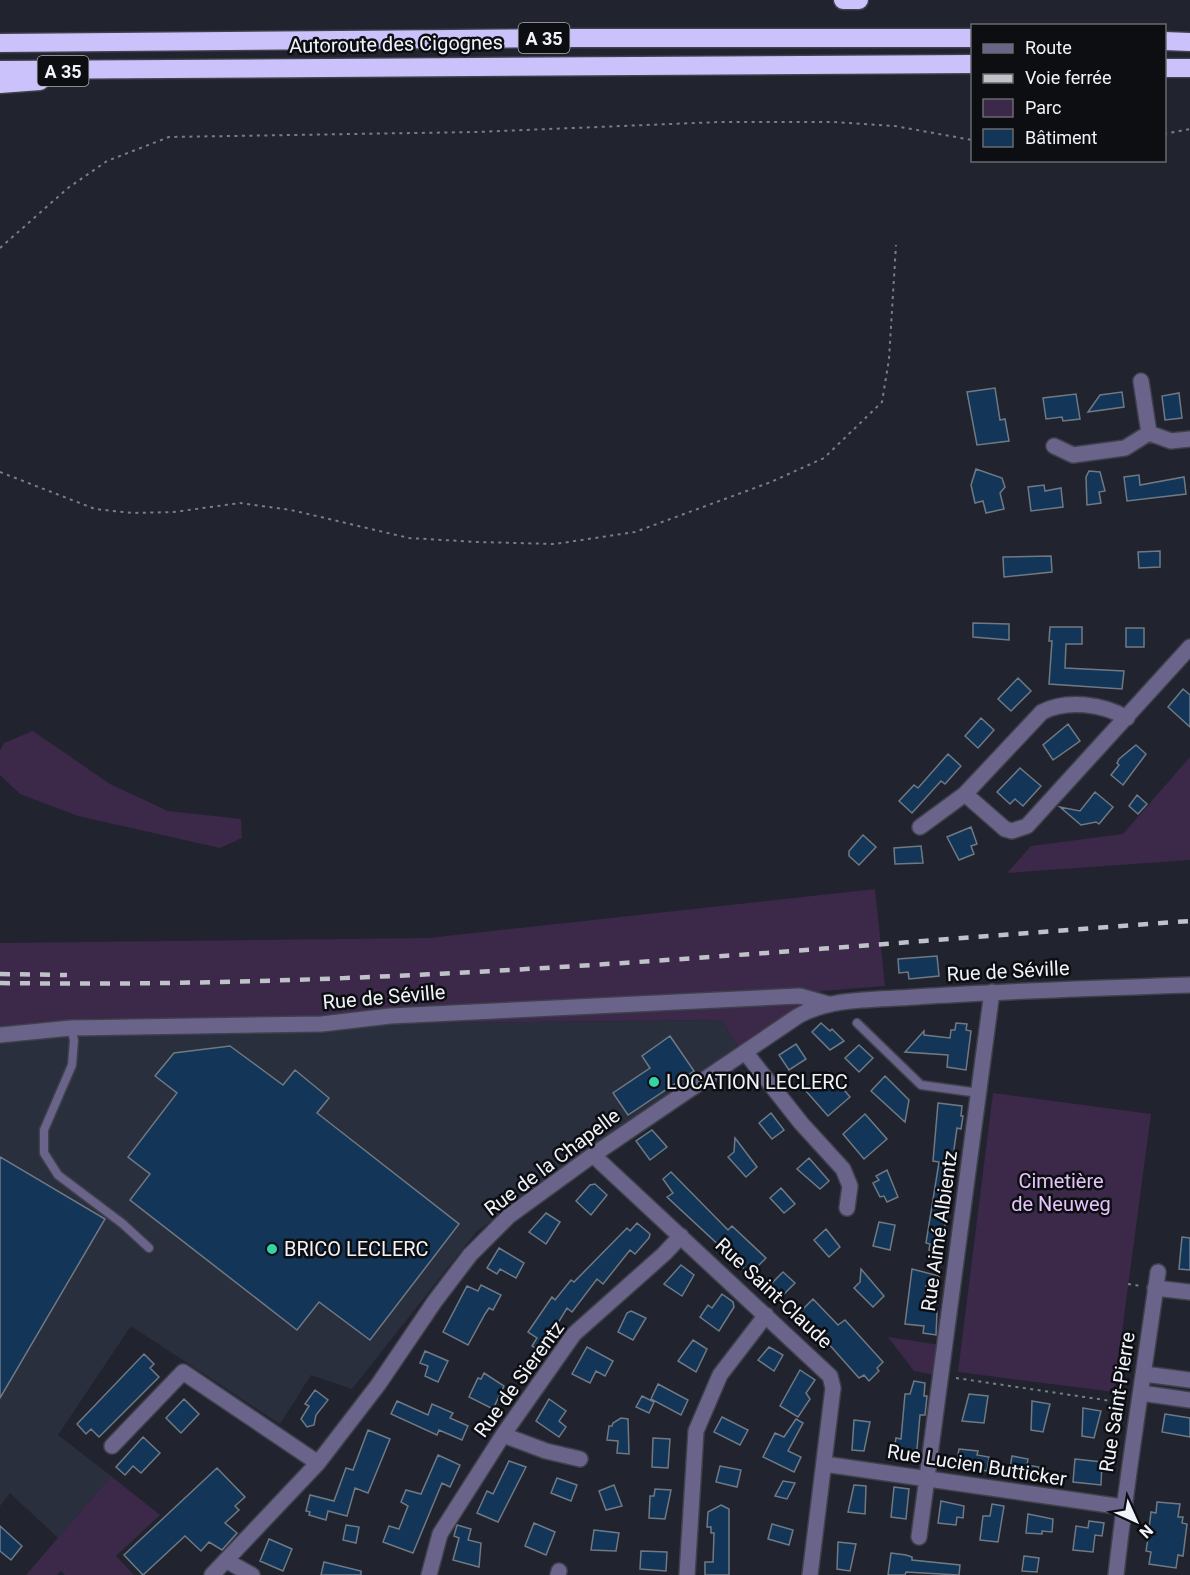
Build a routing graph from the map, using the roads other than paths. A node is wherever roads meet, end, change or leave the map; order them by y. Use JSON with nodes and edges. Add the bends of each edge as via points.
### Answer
{"nodes":[{"id":1,"x":843,"y":0,"type":"edge"},
{"id":2,"x":859,"y":0,"type":"edge"},
{"id":3,"x":971,"y":38,"type":"edge"},
{"id":4,"x":1166,"y":41,"type":"edge"},
{"id":5,"x":1190,"y":42,"type":"edge"},
{"id":6,"x":0,"y":43,"type":"edge"},
{"id":7,"x":971,"y":64,"type":"edge"},
{"id":8,"x":1166,"y":68,"type":"edge"},
{"id":9,"x":1190,"y":68,"type":"edge"},
{"id":10,"x":0,"y":70,"type":"edge"},
{"id":11,"x":127,"y":71,"type":"junction"},
{"id":12,"x":0,"y":84,"type":"edge"},
{"id":13,"x":1140,"y":381,"type":"dead end"},
{"id":14,"x":1149,"y":433,"type":"junction"},
{"id":15,"x":1190,"y":439,"type":"edge"},
{"id":16,"x":1054,"y":446,"type":"dead end"},
{"id":17,"x":1190,"y":647,"type":"edge"},
{"id":18,"x":1127,"y":718,"type":"junction"},
{"id":19,"x":965,"y":794,"type":"junction"},
{"id":20,"x":920,"y":827,"type":"dead end"},
{"id":21,"x":1190,"y":985,"type":"edge"},
{"id":22,"x":992,"y":992,"type":"junction"},
{"id":23,"x":824,"y":1005,"type":"junction"},
{"id":24,"x":857,"y":1023,"type":"dead end"},
{"id":25,"x":71,"y":1028,"type":"junction"},
{"id":26,"x":0,"y":1035,"type":"edge"},
{"id":27,"x":745,"y":1052,"type":"junction"},
{"id":28,"x":979,"y":1093,"type":"junction"},
{"id":29,"x":593,"y":1155,"type":"junction"},
{"id":30,"x":847,"y":1208,"type":"dead end"},
{"id":31,"x":681,"y":1236,"type":"junction"},
{"id":32,"x":150,"y":1248,"type":"dead end"},
{"id":33,"x":1158,"y":1272,"type":"dead end"},
{"id":34,"x":1155,"y":1288,"type":"junction"},
{"id":35,"x":1190,"y":1292,"type":"edge"},
{"id":36,"x":766,"y":1315,"type":"junction"},
{"id":37,"x":1144,"y":1374,"type":"junction"},
{"id":38,"x":1190,"y":1380,"type":"edge"},
{"id":39,"x":1140,"y":1399,"type":"junction"},
{"id":40,"x":1190,"y":1400,"type":"edge"},
{"id":41,"x":503,"y":1435,"type":"junction"},
{"id":42,"x":112,"y":1446,"type":"dead end"},
{"id":43,"x":580,"y":1459,"type":"dead end"},
{"id":44,"x":318,"y":1463,"type":"junction"},
{"id":45,"x":824,"y":1464,"type":"junction"},
{"id":46,"x":927,"y":1477,"type":"junction"},
{"id":47,"x":1124,"y":1508,"type":"junction"},
{"id":48,"x":919,"y":1537,"type":"dead end"},
{"id":49,"x":227,"y":1561,"type":"junction"},
{"id":50,"x":212,"y":1575,"type":"edge"},
{"id":51,"x":252,"y":1575,"type":"edge"},
{"id":52,"x":429,"y":1575,"type":"edge"},
{"id":53,"x":687,"y":1575,"type":"edge"},
{"id":54,"x":810,"y":1575,"type":"edge"},
{"id":55,"x":1116,"y":1575,"type":"edge"}],
"edges":[{"from":1,"to":2,"type":"highway"},
{"from":3,"to":6,"type":"highway","name":"Autoroute des Cigognes","number":"A 35"},
{"from":4,"to":5,"type":"highway"},
{"from":7,"to":11,"type":"highway","name":"Autoroute des Cigognes","number":"A 35","via":[[484,65]]},
{"from":8,"to":9,"type":"highway"},
{"from":10,"to":11,"type":"highway","name":"Autoroute des Cigognes","number":"A 35"},
{"from":11,"to":12,"type":"highway"},
{"from":13,"to":14,"type":"street"},
{"from":14,"to":15,"type":"street","via":[[1171,441]]},
{"from":14,"to":16,"type":"street","via":[[1125,448],[1073,455]]},
{"from":17,"to":18,"type":"street"},
{"from":18,"to":19,"type":"street","via":[[1109,709],[1058,704],[1029,724]]},
{"from":18,"to":19,"type":"street","via":[[1019,831],[1005,829]]},
{"from":19,"to":20,"type":"street"},
{"from":21,"to":22,"type":"street","name":"Rue de Séville"},
{"from":22,"to":23,"type":"street","name":"Rue de Séville"},
{"from":22,"to":28,"type":"street","name":"Rue Aimé Albientz"},
{"from":23,"to":25,"type":"street","name":"Rue de Séville","via":[[772,997],[390,1016],[329,1024]]},
{"from":23,"to":27,"type":"street","name":"Rue de la Chapelle","via":[[798,1016]]},
{"from":24,"to":28,"type":"lane","via":[[921,1085]]},
{"from":25,"to":26,"type":"street","name":"Rue de Séville"},
{"from":25,"to":32,"type":"lane","via":[[72,1065],[44,1130],[44,1153],[58,1175]]},
{"from":27,"to":29,"type":"street","name":"Rue de la Chapelle"},
{"from":27,"to":30,"type":"street","via":[[843,1169],[850,1186]]},
{"from":28,"to":46,"type":"street","name":"Rue Aimé Albientz"},
{"from":29,"to":31,"type":"street","name":"Rue Saint-Claude"},
{"from":29,"to":44,"type":"street","name":"Rue de la Chapelle","via":[[508,1216],[470,1255]]},
{"from":31,"to":36,"type":"street","name":"Rue Saint-Claude"},
{"from":31,"to":41,"type":"street","name":"Rue de Sierentz","via":[[574,1334]]},
{"from":33,"to":34,"type":"street","name":"Rue Saint-Pierre"},
{"from":34,"to":35,"type":"street"},
{"from":34,"to":37,"type":"street","name":"Rue Saint-Pierre"},
{"from":36,"to":45,"type":"street","name":"Rue Saint-Claude","via":[[830,1376],[833,1388]]},
{"from":36,"to":53,"type":"street","via":[[720,1375],[696,1431]]},
{"from":37,"to":38,"type":"street"},
{"from":37,"to":39,"type":"street","name":"Rue Saint-Pierre"},
{"from":39,"to":40,"type":"street"},
{"from":39,"to":47,"type":"street","name":"Rue Saint-Pierre"},
{"from":41,"to":43,"type":"street"},
{"from":41,"to":52,"type":"street","name":"Rue de Sierentz","via":[[440,1534]]},
{"from":42,"to":44,"type":"street","via":[[183,1372]]},
{"from":44,"to":49,"type":"street","name":"Rue de la Chapelle"},
{"from":45,"to":46,"type":"street","name":"Rue Lucien Butticker"},
{"from":45,"to":54,"type":"street","name":"Rue Saint-Claude"},
{"from":46,"to":47,"type":"street","name":"Rue Lucien Butticker"},
{"from":46,"to":48,"type":"street","name":"Rue Aimé Albientz"},
{"from":47,"to":55,"type":"street","name":"Rue Saint-Pierre"},
{"from":49,"to":50,"type":"street","name":"Rue de la Chapelle"},
{"from":49,"to":51,"type":"street"}]}
